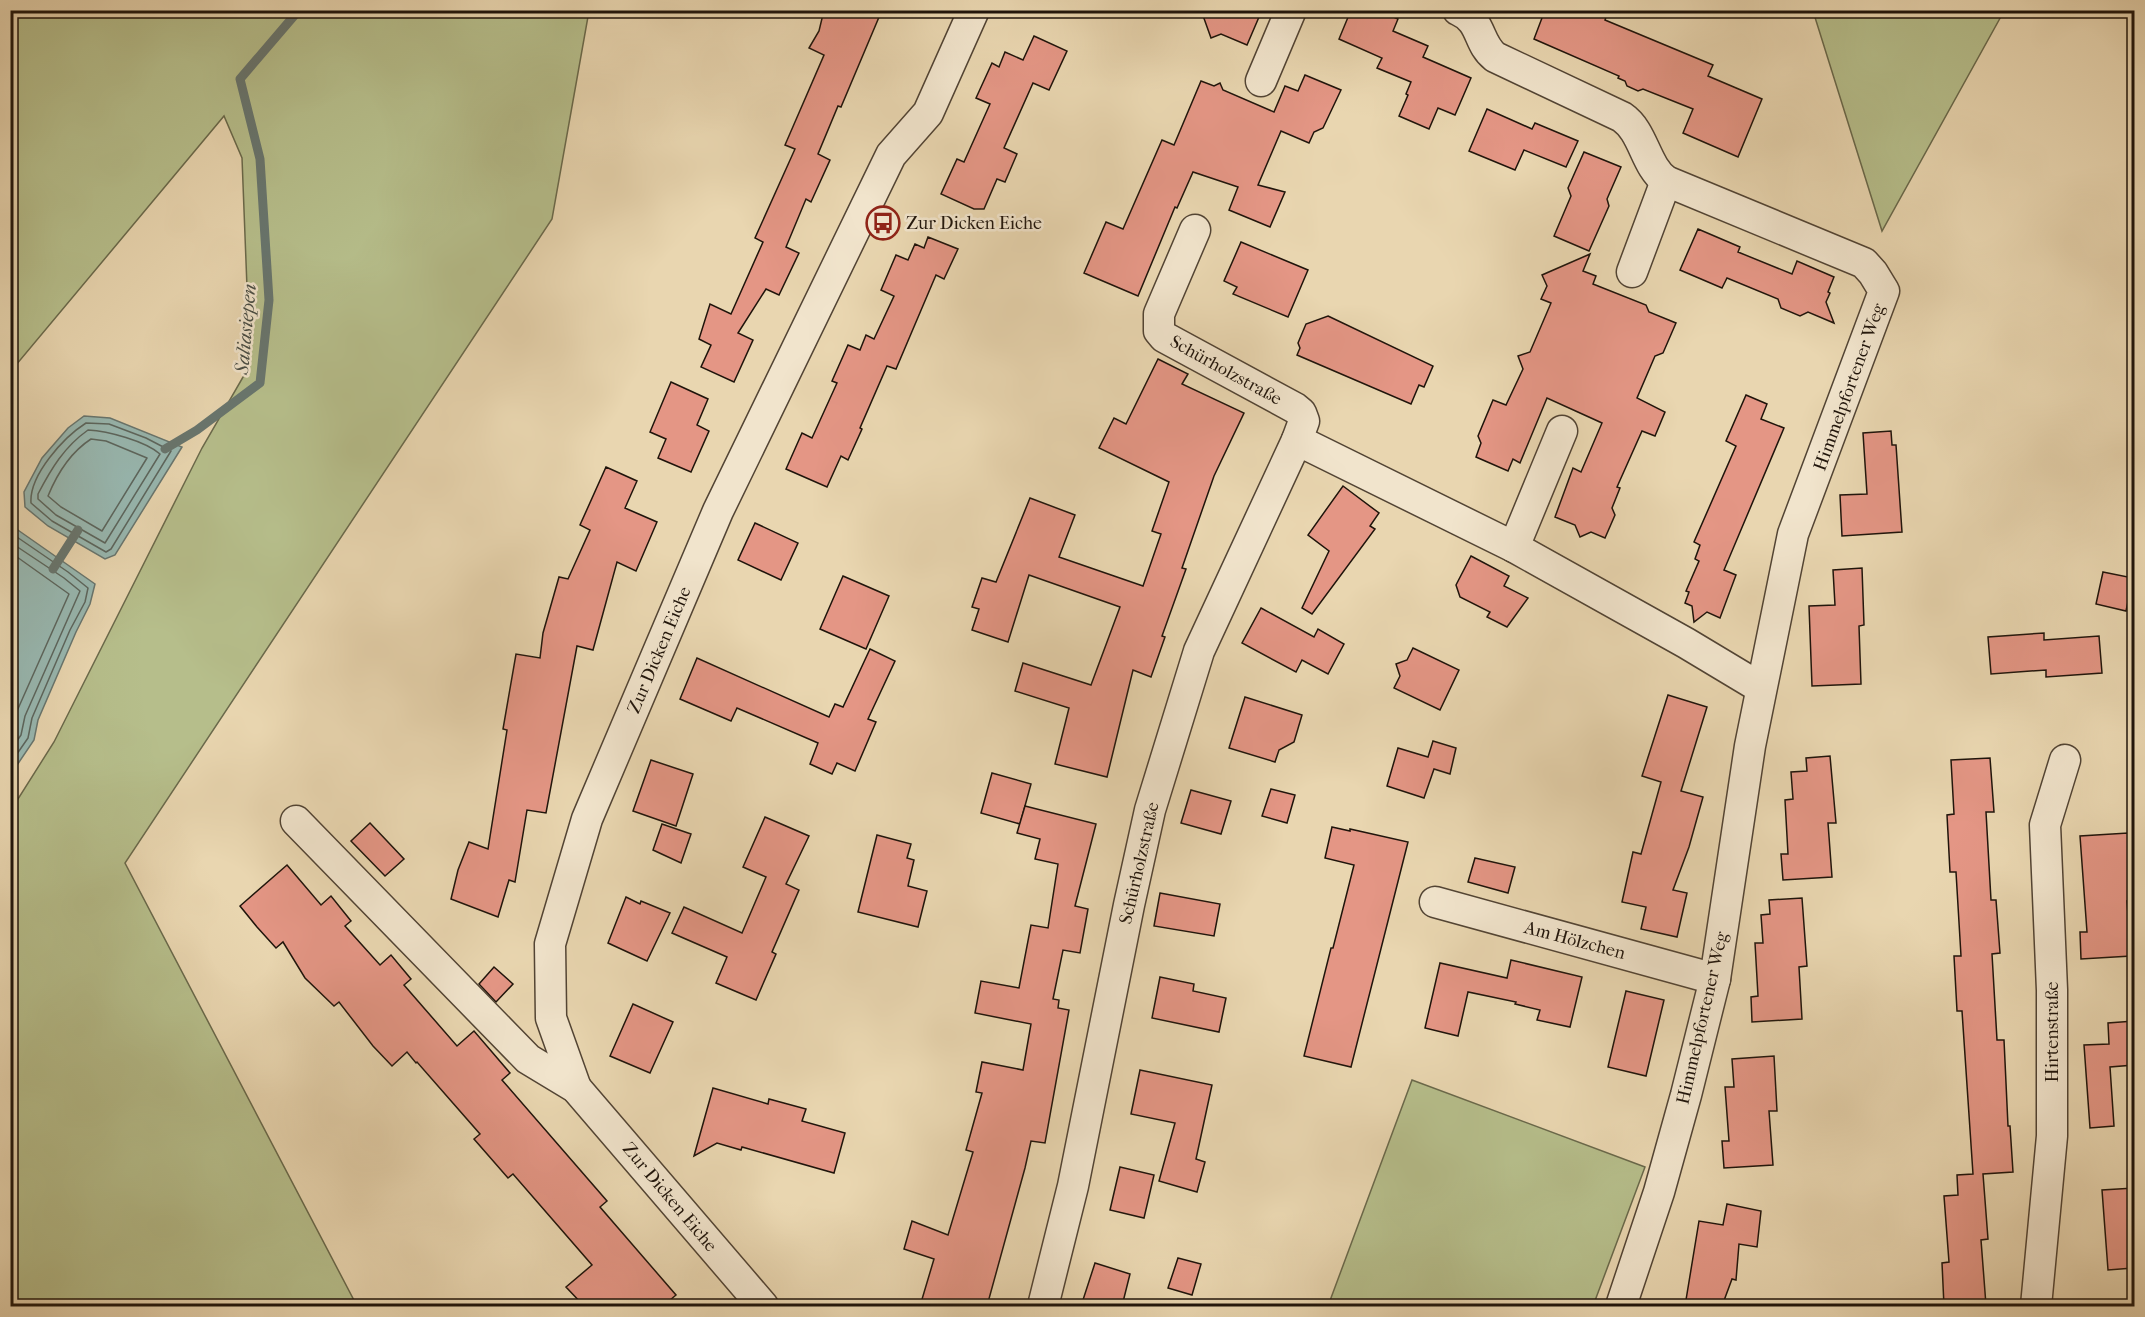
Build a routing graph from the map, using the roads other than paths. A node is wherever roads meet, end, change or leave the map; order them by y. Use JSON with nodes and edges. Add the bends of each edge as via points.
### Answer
{"nodes":[{"id":1,"x":974,"y":10,"type":"edge"},
{"id":2,"x":1291,"y":10,"type":"edge"},
{"id":3,"x":1458,"y":10,"type":"edge"},
{"id":4,"x":1262,"y":81,"type":"dead end"},
{"id":5,"x":1666,"y":181,"type":"junction"},
{"id":6,"x":1195,"y":230,"type":"dead end"},
{"id":7,"x":1632,"y":272,"type":"dead end"},
{"id":8,"x":1563,"y":431,"type":"dead end"},
{"id":9,"x":1297,"y":440,"type":"junction"},
{"id":10,"x":1514,"y":547,"type":"junction"},
{"id":11,"x":1761,"y":688,"type":"junction"},
{"id":12,"x":2065,"y":760,"type":"dead end"},
{"id":13,"x":296,"y":821,"type":"dead end"},
{"id":14,"x":1435,"y":902,"type":"dead end"},
{"id":15,"x":1715,"y":979,"type":"junction"},
{"id":16,"x":576,"y":1088,"type":"junction"},
{"id":17,"x":763,"y":1306,"type":"edge"},
{"id":18,"x":1043,"y":1306,"type":"edge"},
{"id":19,"x":1621,"y":1306,"type":"edge"},
{"id":20,"x":2036,"y":1306,"type":"edge"}],
"edges":[{"from":1,"to":16,"type":"street","name":"Zur Dicken Eiche","via":[[928,113],[891,155],[718,511],[587,819],[550,944],[551,1018]]},
{"from":2,"to":4,"type":"street"},
{"from":3,"to":5,"type":"street","via":[[1475,22],[1494,57],[1631,123]]},
{"from":5,"to":7,"type":"street"},
{"from":5,"to":11,"type":"street","name":"Himmelpfortener Weg","via":[[1864,263],[1884,291],[1793,534]]},
{"from":6,"to":9,"type":"street","name":"Schürholzstraße","via":[[1159,314],[1159,331],[1295,408],[1304,421]]},
{"from":8,"to":10,"type":"street"},
{"from":9,"to":10,"type":"street"},
{"from":9,"to":18,"type":"street","name":"Schürholzstraße","via":[[1199,651],[1150,810],[1073,1186]]},
{"from":10,"to":11,"type":"street"},
{"from":11,"to":15,"type":"street","name":"Himmelpfortener Weg"},
{"from":12,"to":20,"type":"street","name":"Hirtenstraße","via":[[2045,825],[2052,990],[2052,1136]]},
{"from":13,"to":16,"type":"street","name":"Zur Dicken Eiche","via":[[528,1059]]},
{"from":14,"to":15,"type":"street","name":"Am Hölzchen"},
{"from":15,"to":19,"type":"street","name":"Himmelpfortener Weg","via":[[1659,1192]]},
{"from":16,"to":17,"type":"street","name":"Zur Dicken Eiche"}]}
